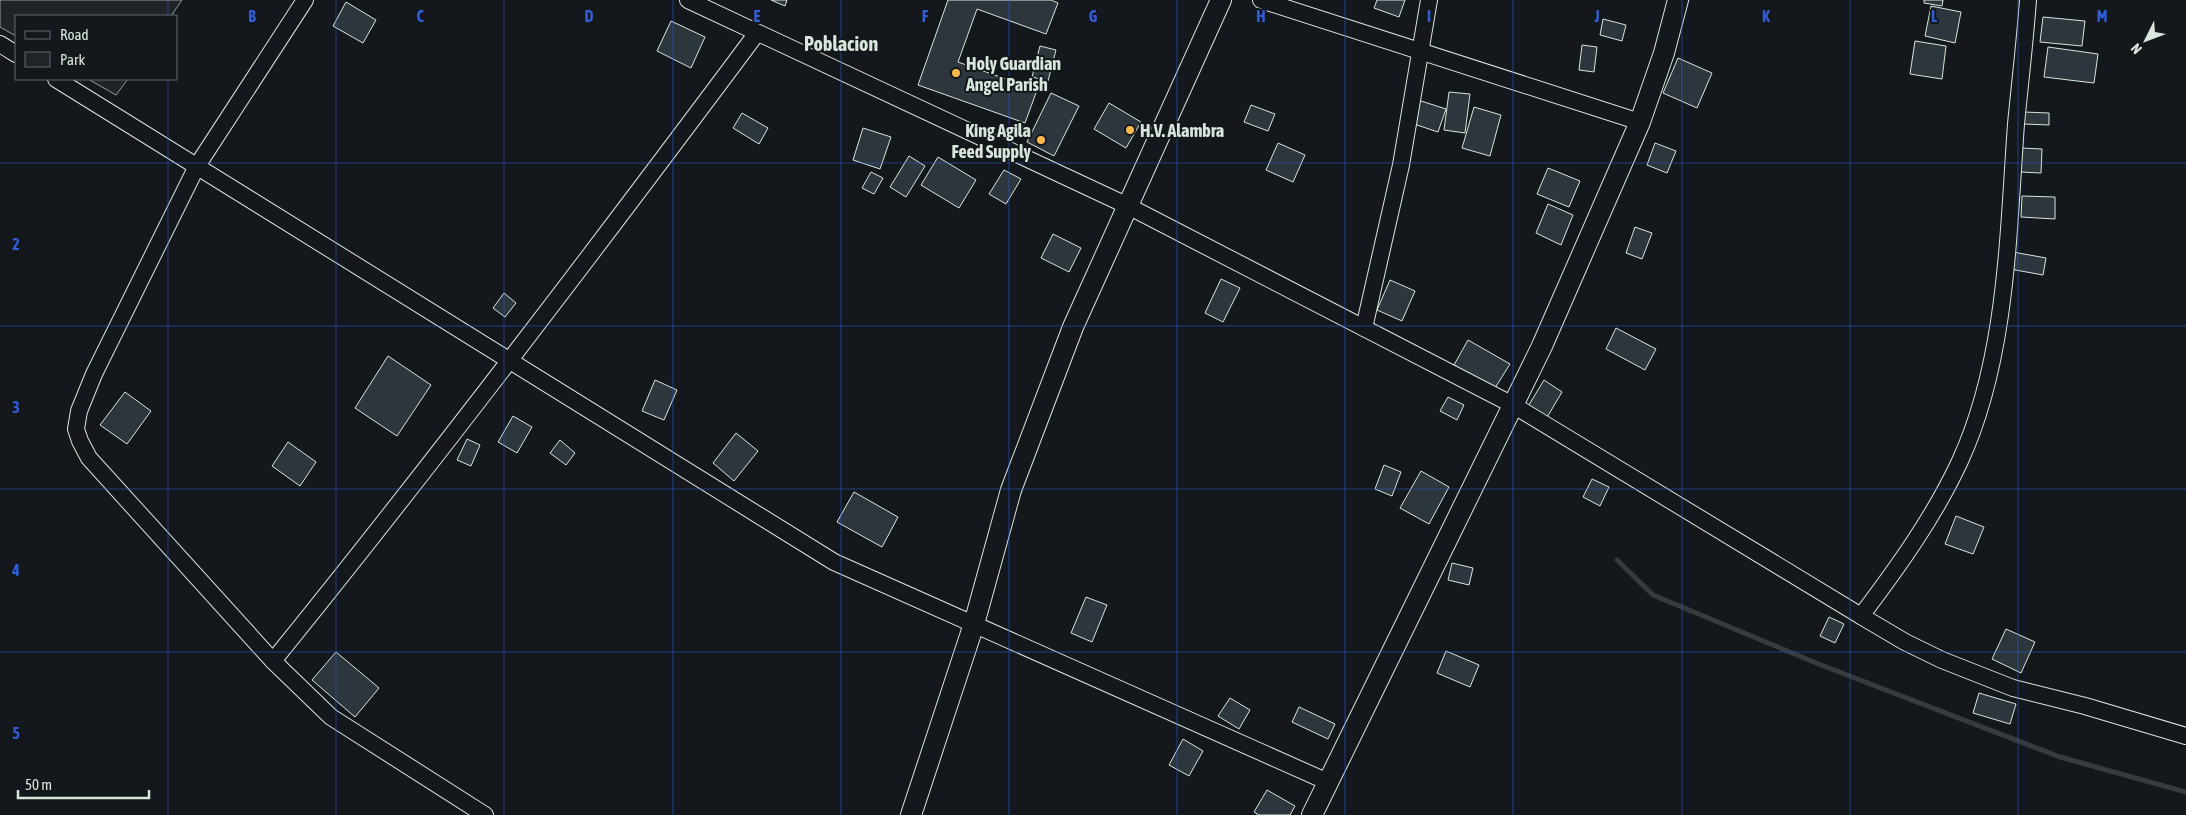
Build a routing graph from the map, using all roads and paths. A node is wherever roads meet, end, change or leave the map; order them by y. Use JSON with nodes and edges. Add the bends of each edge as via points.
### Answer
{"nodes":[{"id":1,"x":305,"y":0,"type":"edge"},
{"id":2,"x":688,"y":0,"type":"edge"},
{"id":3,"x":1221,"y":0,"type":"edge"},
{"id":4,"x":1261,"y":0,"type":"edge"},
{"id":5,"x":1429,"y":0,"type":"edge"},
{"id":6,"x":1678,"y":0,"type":"edge"},
{"id":7,"x":2028,"y":0,"type":"edge"},
{"id":8,"x":757,"y":33,"type":"junction"},
{"id":9,"x":0,"y":44,"type":"edge"},
{"id":10,"x":1420,"y":50,"type":"junction"},
{"id":11,"x":15,"y":53,"type":"edge"},
{"id":12,"x":58,"y":80,"type":"edge"},
{"id":13,"x":1640,"y":122,"type":"junction"},
{"id":14,"x":197,"y":166,"type":"junction"},
{"id":15,"x":1126,"y":205,"type":"junction"},
{"id":16,"x":1364,"y":328,"type":"junction"},
{"id":17,"x":510,"y":361,"type":"junction"},
{"id":18,"x":1513,"y":405,"type":"junction"},
{"id":19,"x":1861,"y":616,"type":"junction"},
{"id":20,"x":974,"y":624,"type":"junction"},
{"id":21,"x":273,"y":661,"type":"junction"},
{"id":22,"x":2186,"y":736,"type":"edge"},
{"id":23,"x":1328,"y":782,"type":"junction"},
{"id":24,"x":486,"y":815,"type":"edge"},
{"id":25,"x":911,"y":815,"type":"edge"},
{"id":26,"x":1312,"y":815,"type":"edge"}],
"edges":[{"from":1,"to":14,"type":"street"},
{"from":2,"to":8,"type":"street"},
{"from":3,"to":15,"type":"street"},
{"from":4,"to":10,"type":"street"},
{"from":5,"to":10,"type":"street"},
{"from":6,"to":13,"type":"street"},
{"from":7,"to":19,"type":"street","via":[[2005,274],[1982,402],[1961,460],[1937,507]]},
{"from":8,"to":15,"type":"street"},
{"from":8,"to":17,"type":"street"},
{"from":9,"to":11,"type":"street"},
{"from":10,"to":13,"type":"street"},
{"from":10,"to":16,"type":"street","via":[[1401,165]]},
{"from":12,"to":14,"type":"street"},
{"from":13,"to":18,"type":"street"},
{"from":14,"to":17,"type":"street"},
{"from":14,"to":21,"type":"street","via":[[94,374],[79,411],[76,429],[89,458]]},
{"from":15,"to":16,"type":"street"},
{"from":15,"to":20,"type":"street","via":[[1073,327],[1011,490]]},
{"from":16,"to":18,"type":"street"},
{"from":17,"to":20,"type":"street","via":[[834,562]]},
{"from":17,"to":21,"type":"street","via":[[398,507]]},
{"from":18,"to":19,"type":"street"},
{"from":18,"to":23,"type":"street"},
{"from":19,"to":22,"type":"street","via":[[1942,660],[2013,688]]},
{"from":20,"to":23,"type":"street"},
{"from":20,"to":25,"type":"street"},
{"from":21,"to":24,"type":"street","via":[[331,717]]},
{"from":23,"to":26,"type":"street"}]}
